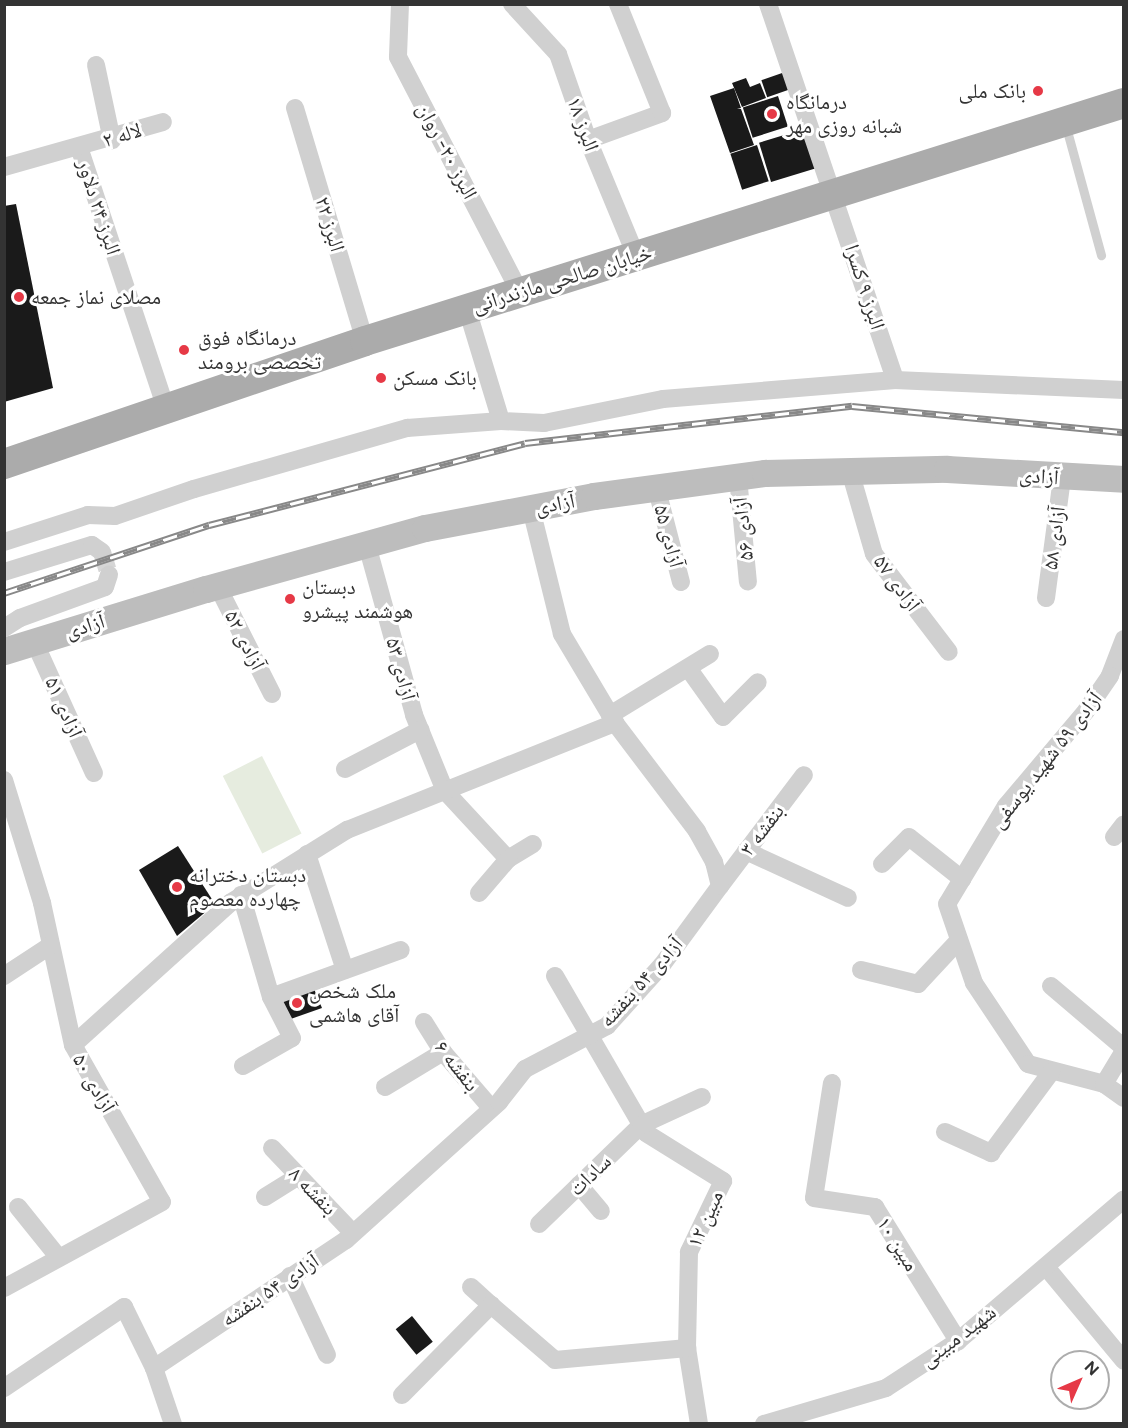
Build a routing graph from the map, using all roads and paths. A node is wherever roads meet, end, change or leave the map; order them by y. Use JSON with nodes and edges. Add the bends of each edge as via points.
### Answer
{"nodes":[{"id":1,"x":400,"y":4,"type":"edge"},
{"id":2,"x":512,"y":4,"type":"edge"},
{"id":3,"x":618,"y":4,"type":"edge"},
{"id":4,"x":768,"y":4,"type":"edge"},
{"id":5,"x":96,"y":65,"type":"dead end"},
{"id":6,"x":1124,"y":103,"type":"edge"},
{"id":7,"x":294,"y":108,"type":"dead end"},
{"id":8,"x":164,"y":122,"type":"dead end"},
{"id":9,"x":1064,"y":122,"type":"junction"},
{"id":10,"x":112,"y":140,"type":"junction"},
{"id":11,"x":588,"y":140,"type":"junction"},
{"id":12,"x":80,"y":147,"type":"junction"},
{"id":13,"x":4,"y":167,"type":"edge"},
{"id":14,"x":834,"y":194,"type":"junction"},
{"id":15,"x":1101,"y":255,"type":"dead end"},
{"id":16,"x":636,"y":256,"type":"junction"},
{"id":17,"x":520,"y":292,"type":"junction"},
{"id":18,"x":467,"y":309,"type":"junction"},
{"id":19,"x":365,"y":341,"type":"junction"},
{"id":20,"x":895,"y":381,"type":"junction"},
{"id":21,"x":1124,"y":390,"type":"edge"},
{"id":22,"x":166,"y":409,"type":"junction"},
{"id":23,"x":501,"y":421,"type":"junction"},
{"id":24,"x":4,"y":464,"type":"edge"},
{"id":25,"x":850,"y":471,"type":"junction"},
{"id":26,"x":738,"y":477,"type":"junction"},
{"id":27,"x":1062,"y":478,"type":"junction"},
{"id":28,"x":1124,"y":479,"type":"edge"},
{"id":29,"x":657,"y":490,"type":"junction"},
{"id":30,"x":531,"y":509,"type":"junction"},
{"id":31,"x":4,"y":542,"type":"edge"},
{"id":32,"x":367,"y":545,"type":"junction"},
{"id":33,"x":102,"y":552,"type":"dead end"},
{"id":34,"x":4,"y":572,"type":"edge"},
{"id":35,"x":109,"y":575,"type":"dead end"},
{"id":36,"x":681,"y":582,"type":"dead end"},
{"id":37,"x":748,"y":582,"type":"dead end"},
{"id":38,"x":217,"y":585,"type":"junction"},
{"id":39,"x":1046,"y":598,"type":"dead end"},
{"id":40,"x":1124,"y":639,"type":"edge"},
{"id":41,"x":12,"y":640,"type":"edge"},
{"id":42,"x":949,"y":652,"type":"dead end"},
{"id":43,"x":710,"y":654,"type":"dead end"},
{"id":44,"x":688,"y":668,"type":"junction"},
{"id":45,"x":758,"y":682,"type":"dead end"},
{"id":46,"x":272,"y":694,"type":"dead end"},
{"id":47,"x":612,"y":719,"type":"junction"},
{"id":48,"x":420,"y":730,"type":"junction"},
{"id":49,"x":345,"y":769,"type":"dead end"},
{"id":50,"x":94,"y":774,"type":"dead end"},
{"id":51,"x":804,"y":775,"type":"dead end"},
{"id":52,"x":4,"y":780,"type":"edge"},
{"id":53,"x":445,"y":791,"type":"junction"},
{"id":54,"x":533,"y":844,"type":"dead end"},
{"id":55,"x":746,"y":851,"type":"junction"},
{"id":56,"x":307,"y":854,"type":"junction"},
{"id":57,"x":508,"y":860,"type":"junction"},
{"id":58,"x":882,"y":864,"type":"dead end"},
{"id":59,"x":962,"y":879,"type":"junction"},
{"id":60,"x":720,"y":885,"type":"junction"},
{"id":61,"x":479,"y":893,"type":"dead end"},
{"id":62,"x":241,"y":895,"type":"junction"},
{"id":63,"x":848,"y":898,"type":"dead end"},
{"id":64,"x":959,"y":940,"type":"junction"},
{"id":65,"x":51,"y":945,"type":"junction"},
{"id":66,"x":401,"y":950,"type":"dead end"},
{"id":67,"x":345,"y":970,"type":"junction"},
{"id":68,"x":861,"y":970,"type":"dead end"},
{"id":69,"x":4,"y":976,"type":"edge"},
{"id":70,"x":555,"y":976,"type":"dead end"},
{"id":71,"x":1051,"y":986,"type":"dead end"},
{"id":72,"x":271,"y":997,"type":"junction"},
{"id":73,"x":424,"y":1022,"type":"dead end"},
{"id":74,"x":591,"y":1035,"type":"junction"},
{"id":75,"x":73,"y":1045,"type":"junction"},
{"id":76,"x":1124,"y":1050,"type":"edge"},
{"id":77,"x":443,"y":1052,"type":"junction"},
{"id":78,"x":243,"y":1066,"type":"dead end"},
{"id":79,"x":1052,"y":1071,"type":"junction"},
{"id":80,"x":832,"y":1083,"type":"dead end"},
{"id":81,"x":1104,"y":1084,"type":"junction"},
{"id":82,"x":385,"y":1087,"type":"dead end"},
{"id":83,"x":702,"y":1097,"type":"dead end"},
{"id":84,"x":1124,"y":1098,"type":"edge"},
{"id":85,"x":491,"y":1108,"type":"junction"},
{"id":86,"x":641,"y":1125,"type":"junction"},
{"id":87,"x":945,"y":1132,"type":"dead end"},
{"id":88,"x":272,"y":1148,"type":"dead end"},
{"id":89,"x":298,"y":1176,"type":"junction"},
{"id":90,"x":579,"y":1185,"type":"junction"},
{"id":91,"x":265,"y":1197,"type":"dead end"},
{"id":92,"x":1124,"y":1199,"type":"edge"},
{"id":93,"x":18,"y":1207,"type":"dead end"},
{"id":94,"x":601,"y":1211,"type":"dead end"},
{"id":95,"x":539,"y":1224,"type":"dead end"},
{"id":96,"x":353,"y":1233,"type":"junction"},
{"id":97,"x":58,"y":1258,"type":"junction"},
{"id":98,"x":1046,"y":1267,"type":"junction"},
{"id":99,"x":290,"y":1276,"type":"junction"},
{"id":100,"x":471,"y":1287,"type":"dead end"},
{"id":101,"x":4,"y":1288,"type":"edge"},
{"id":102,"x":491,"y":1305,"type":"junction"},
{"id":103,"x":958,"y":1341,"type":"junction"},
{"id":104,"x":687,"y":1348,"type":"junction"},
{"id":105,"x":327,"y":1355,"type":"dead end"},
{"id":106,"x":1124,"y":1361,"type":"edge"},
{"id":107,"x":154,"y":1368,"type":"junction"},
{"id":108,"x":4,"y":1388,"type":"edge"},
{"id":109,"x":402,"y":1395,"type":"dead end"},
{"id":110,"x":776,"y":1422,"type":"edge"},
{"id":111,"x":173,"y":1424,"type":"edge"},
{"id":112,"x":699,"y":1424,"type":"edge"}],
"edges":[{"from":1,"to":17,"type":"street","name":"البرز ۲۰- روان","via":[[398,57]]},
{"from":2,"to":11,"type":"street","name":"البرز ۱۸","via":[[558,54]]},
{"from":3,"to":11,"type":"street","via":[[662,113]]},
{"from":4,"to":14,"type":"street","name":"البرز ۹ کسرا"},
{"from":5,"to":10,"type":"street"},
{"from":6,"to":9,"type":"main road","name":"خیابان صالحی مازندرانی"},
{"from":7,"to":19,"type":"street","name":"البرز ۲۲"},
{"from":8,"to":10,"type":"street","name":"لاله ۲"},
{"from":9,"to":14,"type":"main road","name":"خیابان صالحی مازندرانی"},
{"from":9,"to":15,"type":"lane"},
{"from":10,"to":12,"type":"street","name":"لاله ۲"},
{"from":11,"to":16,"type":"street","name":"البرز ۱۸"},
{"from":12,"to":13,"type":"street","name":"البرز ۲۴ دلاور"},
{"from":12,"to":22,"type":"street","name":"البرز ۲۴ دلاور"},
{"from":14,"to":16,"type":"main road","name":"خیابان صالحی مازندرانی"},
{"from":14,"to":20,"type":"street","name":"البرز ۹ کسرا"},
{"from":16,"to":17,"type":"main road","name":"خیابان صالحی مازندرانی"},
{"from":17,"to":18,"type":"main road","name":"خیابان صالحی مازندرانی"},
{"from":18,"to":19,"type":"main road","name":"خیابان صالحی مازندرانی"},
{"from":18,"to":23,"type":"street"},
{"from":19,"to":22,"type":"main road","name":"خیابان صالحی مازندرانی"},
{"from":20,"to":21,"type":"street"},
{"from":20,"to":23,"type":"street","via":[[663,399],[544,423]]},
{"from":22,"to":24,"type":"main road","name":"خیابان صالحی مازندرانی"},
{"from":23,"to":31,"type":"street","via":[[407,428],[194,489],[115,516],[88,515]]},
{"from":25,"to":26,"type":"main road","name":"آزادی"},
{"from":25,"to":27,"type":"main road","name":"آزادی","via":[[947,468]]},
{"from":25,"to":42,"type":"street","name":"آزادی ۵۷","via":[[874,554]]},
{"from":26,"to":29,"type":"main road","name":"آزادی"},
{"from":26,"to":37,"type":"street","name":"آزادی ۵۶"},
{"from":27,"to":28,"type":"main road","name":"آزادی"},
{"from":27,"to":39,"type":"street","name":"آزادی ۵۸"},
{"from":29,"to":30,"type":"main road","name":"آزادی"},
{"from":29,"to":36,"type":"street","name":"آزادی ۵۵"},
{"from":30,"to":32,"type":"main road","name":"آزادی","via":[[425,528]]},
{"from":30,"to":47,"type":"street","via":[[562,634]]},
{"from":32,"to":38,"type":"main road","name":"آزادی"},
{"from":32,"to":48,"type":"street","name":"آزادی ۵۳"},
{"from":33,"to":34,"type":"street","via":[[92,545]]},
{"from":35,"to":41,"type":"street","via":[[105,587],[20,618]]},
{"from":38,"to":41,"type":"main road","name":"آزادی"},
{"from":38,"to":46,"type":"street","name":"آزادی ۵۲"},
{"from":40,"to":59,"type":"street","name":"آزادی ۵۹ شهید یوسفی","via":[[1110,676],[1086,711],[1006,806]]},
{"from":41,"to":50,"type":"street","name":"آزادی ۵۱"},
{"from":43,"to":44,"type":"street"},
{"from":44,"to":45,"type":"street","via":[[723,717]]},
{"from":44,"to":47,"type":"street"},
{"from":47,"to":53,"type":"street"},
{"from":47,"to":60,"type":"street","via":[[697,831],[714,862]]},
{"from":48,"to":49,"type":"street"},
{"from":48,"to":53,"type":"street","name":"آزادی ۵۳"},
{"from":51,"to":55,"type":"street","name":"بنفشه ۳"},
{"from":52,"to":65,"type":"street","name":"آزادی ۵۰"},
{"from":53,"to":56,"type":"street","via":[[346,830]]},
{"from":53,"to":57,"type":"street"},
{"from":54,"to":57,"type":"street"},
{"from":55,"to":60,"type":"street","name":"بنفشه ۳"},
{"from":55,"to":63,"type":"street"},
{"from":56,"to":62,"type":"street"},
{"from":56,"to":67,"type":"street"},
{"from":57,"to":61,"type":"street"},
{"from":58,"to":59,"type":"street","via":[[909,837]]},
{"from":59,"to":64,"type":"street","name":"آزادی ۵۹ شهید یوسفی","via":[[947,904]]},
{"from":60,"to":74,"type":"street","name":"آزادی ۵۴ بنفشه","via":[[662,965],[607,1026]]},
{"from":62,"to":72,"type":"street"},
{"from":62,"to":75,"type":"street"},
{"from":64,"to":68,"type":"street","via":[[918,984]]},
{"from":64,"to":79,"type":"street","name":"آزادی ۵۹ شهید یوسفی","via":[[974,983],[1028,1064]]},
{"from":65,"to":69,"type":"street"},
{"from":65,"to":75,"type":"street","name":"آزادی ۵۰"},
{"from":66,"to":67,"type":"street"},
{"from":67,"to":72,"type":"street"},
{"from":70,"to":74,"type":"street","name":"مبین ۱۲"},
{"from":71,"to":76,"type":"street"},
{"from":72,"to":78,"type":"street","via":[[292,1038]]},
{"from":73,"to":77,"type":"street","name":"بنفشه ۶"},
{"from":74,"to":85,"type":"street","name":"آزادی ۵۴ بنفشه","via":[[525,1069]]},
{"from":74,"to":86,"type":"street","name":"مبین ۱۲"},
{"from":75,"to":97,"type":"street","name":"آزادی ۵۰","via":[[162,1202]]},
{"from":76,"to":81,"type":"street"},
{"from":77,"to":82,"type":"street"},
{"from":77,"to":85,"type":"street","name":"بنفشه ۶"},
{"from":79,"to":81,"type":"street","name":"آزادی ۵۹ شهید یوسفی"},
{"from":79,"to":87,"type":"street","via":[[991,1153]]},
{"from":80,"to":103,"type":"street","name":"مبین ۱۰","via":[[814,1198],[875,1207]]},
{"from":81,"to":84,"type":"street"},
{"from":83,"to":86,"type":"street","name":"سادات"},
{"from":85,"to":96,"type":"street","name":"آزادی ۵۴ بنفشه"},
{"from":86,"to":90,"type":"street","name":"سادات"},
{"from":86,"to":104,"type":"street","name":"مبین ۱۲","via":[[646,1133],[723,1180],[689,1252]]},
{"from":88,"to":89,"type":"street","name":"بنفشه ۸"},
{"from":89,"to":91,"type":"street"},
{"from":89,"to":96,"type":"street","name":"بنفشه ۸"},
{"from":90,"to":94,"type":"street"},
{"from":90,"to":95,"type":"street","name":"سادات"},
{"from":92,"to":98,"type":"street","name":"شهید مبینی"},
{"from":93,"to":97,"type":"street"},
{"from":96,"to":99,"type":"street","name":"آزادی ۵۴ بنفشه"},
{"from":97,"to":101,"type":"street","name":"آزادی ۵۰"},
{"from":98,"to":103,"type":"street","name":"شهید مبینی"},
{"from":98,"to":106,"type":"street"},
{"from":99,"to":105,"type":"street"},
{"from":99,"to":107,"type":"street","name":"آزادی ۵۴ بنفشه"},
{"from":100,"to":102,"type":"street"},
{"from":102,"to":104,"type":"street","via":[[555,1360]]},
{"from":102,"to":109,"type":"street"},
{"from":103,"to":110,"type":"street","name":"شهید مبینی","via":[[886,1388]]},
{"from":104,"to":112,"type":"street","name":"مبین ۱۲"},
{"from":107,"to":108,"type":"street","via":[[124,1307]]},
{"from":107,"to":111,"type":"street"}]}
